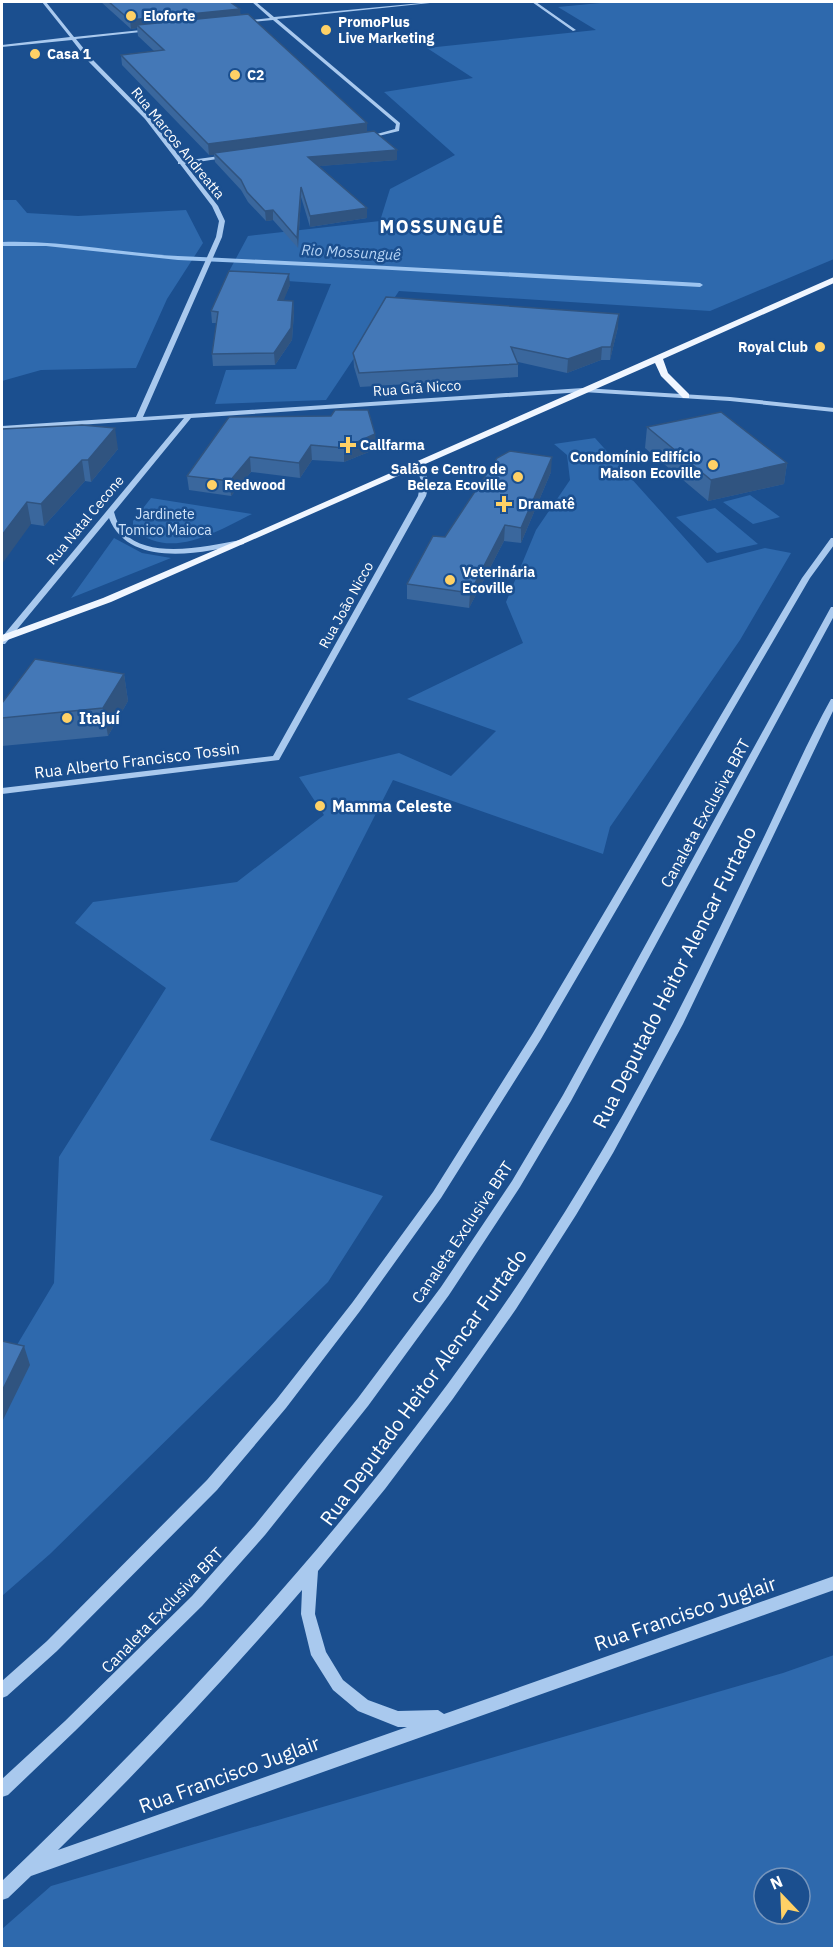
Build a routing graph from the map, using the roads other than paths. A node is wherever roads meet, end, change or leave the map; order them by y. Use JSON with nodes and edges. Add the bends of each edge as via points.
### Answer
{"nodes":[{"id":1,"x":44,"y":2,"type":"edge"},
{"id":2,"x":254,"y":2,"type":"edge"},
{"id":3,"x":430,"y":2,"type":"edge"},
{"id":4,"x":534,"y":2,"type":"edge"},
{"id":5,"x":274,"y":18,"type":"junction"},
{"id":6,"x":238,"y":22,"type":"edge"},
{"id":7,"x":156,"y":30,"type":"edge"},
{"id":8,"x":574,"y":30,"type":"dead end"},
{"id":9,"x":73,"y":38,"type":"junction"},
{"id":10,"x":2,"y":45,"type":"edge"},
{"id":11,"x":363,"y":139,"type":"edge"},
{"id":12,"x":237,"y":155,"type":"edge"},
{"id":13,"x":180,"y":163,"type":"junction"},
{"id":14,"x":834,"y":280,"type":"edge"},
{"id":15,"x":657,"y":357,"type":"junction"},
{"id":16,"x":583,"y":390,"type":"junction"},
{"id":17,"x":686,"y":396,"type":"junction"},
{"id":18,"x":834,"y":410,"type":"edge"},
{"id":19,"x":190,"y":415,"type":"junction"},
{"id":20,"x":139,"y":418,"type":"junction"},
{"id":21,"x":2,"y":428,"type":"edge"},
{"id":22,"x":418,"y":464,"type":"junction"},
{"id":23,"x":110,"y":512,"type":"junction"},
{"id":24,"x":834,"y":540,"type":"edge"},
{"id":25,"x":245,"y":542,"type":"junction"},
{"id":26,"x":834,"y":609,"type":"edge"},
{"id":27,"x":3,"y":640,"type":"edge"},
{"id":28,"x":834,"y":701,"type":"edge"},
{"id":29,"x":276,"y":758,"type":"joint"},
{"id":30,"x":2,"y":791,"type":"edge"},
{"id":31,"x":311,"y":1570,"type":"junction"},
{"id":32,"x":834,"y":1583,"type":"edge"},
{"id":33,"x":2,"y":1691,"type":"edge"},
{"id":34,"x":448,"y":1718,"type":"junction"},
{"id":35,"x":2,"y":1789,"type":"edge"},
{"id":36,"x":26,"y":1870,"type":"junction"},
{"id":37,"x":2,"y":1892,"type":"edge"}],
"edges":[{"from":1,"to":9,"type":"street","name":"Rua Marcos Andreatta"},
{"from":2,"to":5,"type":"street"},
{"from":3,"to":5,"type":"street"},
{"from":4,"to":8,"type":"street"},
{"from":5,"to":6,"type":"street"},
{"from":5,"to":11,"type":"street","via":[[395,120],[399,128]]},
{"from":7,"to":9,"type":"street"},
{"from":9,"to":10,"type":"street"},
{"from":9,"to":13,"type":"street","name":"Rua Marcos Andreatta","via":[[138,108]]},
{"from":12,"to":13,"type":"street"},
{"from":13,"to":20,"type":"street","name":"Rua Marcos Andreatta","via":[[220,214],[221,229]]},
{"from":14,"to":15,"type":"main road"},
{"from":15,"to":16,"type":"main road"},
{"from":15,"to":17,"type":"main road","via":[[664,374]]},
{"from":16,"to":17,"type":"street","name":"Rua Grã Nicco"},
{"from":16,"to":19,"type":"street","name":"Rua Grã Nicco"},
{"from":16,"to":22,"type":"main road"},
{"from":17,"to":18,"type":"street","name":"Rua Grã Nicco"},
{"from":19,"to":20,"type":"street","name":"Rua Grã Nicco"},
{"from":19,"to":23,"type":"street","name":"Rua Natal Cecone"},
{"from":20,"to":21,"type":"street","name":"Rua Grã Nicco"},
{"from":22,"to":25,"type":"main road"},
{"from":22,"to":29,"type":"street","name":"Rua João Nicco","via":[[425,477],[422,496]]},
{"from":23,"to":25,"type":"street","via":[[123,536],[148,548],[187,550]]},
{"from":23,"to":27,"type":"street","name":"Rua Natal Cecone"},
{"from":24,"to":33,"type":"street","via":[[806,578],[537,1036],[437,1196],[328,1342],[212,1485],[52,1647]]},
{"from":25,"to":27,"type":"main road"},
{"from":26,"to":35,"type":"street","name":"Canaleta Exclusiva BRT","via":[[567,1098],[445,1291],[260,1530],[197,1601]]},
{"from":28,"to":31,"type":"street","name":"Rua Deputado Heitor Alencar Furtado","via":[[664,1047],[574,1210],[513,1304],[446,1396]]},
{"from":29,"to":30,"type":"street","name":"Rua Alberto Francisco Tossin"},
{"from":31,"to":34,"type":"street","name":"Rua Francisco Juglair","via":[[308,1614],[319,1655],[338,1685],[363,1706],[398,1719]]},
{"from":31,"to":36,"type":"street","name":"Rua Deputado Heitor Alencar Furtado","via":[[211,1683]]},
{"from":32,"to":34,"type":"street","name":"Rua Francisco Juglair"},
{"from":34,"to":36,"type":"street","name":"Rua Francisco Juglair"},
{"from":36,"to":37,"type":"street","name":"Rua Deputado Heitor Alencar Furtado"}]}
